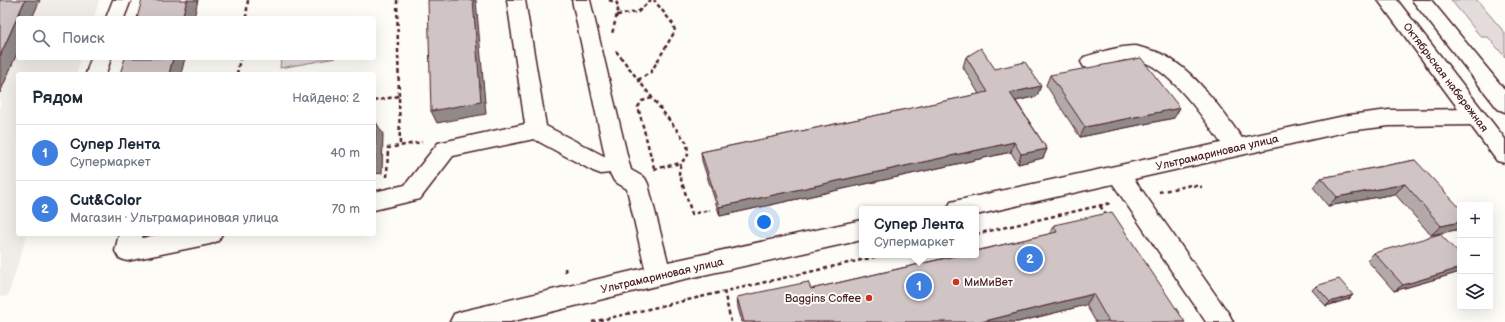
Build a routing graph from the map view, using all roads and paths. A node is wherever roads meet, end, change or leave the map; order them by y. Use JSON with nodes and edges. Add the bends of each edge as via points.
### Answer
{"nodes":[{"id":1,"x":122,"y":0,"type":"edge"},
{"id":2,"x":248,"y":0,"type":"edge"},
{"id":3,"x":397,"y":0,"type":"edge"},
{"id":4,"x":516,"y":0,"type":"edge"},
{"id":5,"x":581,"y":0,"type":"edge"},
{"id":6,"x":609,"y":0,"type":"edge"},
{"id":7,"x":652,"y":0,"type":"edge"},
{"id":8,"x":1387,"y":0,"type":"edge"},
{"id":9,"x":1421,"y":0,"type":"edge"},
{"id":10,"x":617,"y":15,"type":"junction"},
{"id":11,"x":116,"y":16,"type":"edge"},
{"id":12,"x":246,"y":16,"type":"edge"},
{"id":13,"x":611,"y":38,"type":"dead end"},
{"id":14,"x":613,"y":47,"type":"dead end"},
{"id":15,"x":100,"y":60,"type":"edge"},
{"id":16,"x":240,"y":60,"type":"edge"},
{"id":17,"x":1091,"y":62,"type":"dead end"},
{"id":18,"x":97,"y":72,"type":"edge"},
{"id":19,"x":237,"y":72,"type":"edge"},
{"id":20,"x":638,"y":80,"type":"junction"},
{"id":21,"x":399,"y":96,"type":"junction"},
{"id":22,"x":652,"y":98,"type":"junction"},
{"id":23,"x":376,"y":101,"type":"edge"},
{"id":24,"x":1505,"y":104,"type":"edge"},
{"id":25,"x":1476,"y":117,"type":"junction"},
{"id":26,"x":536,"y":130,"type":"junction"},
{"id":27,"x":423,"y":142,"type":"dead end"},
{"id":28,"x":400,"y":146,"type":"junction"},
{"id":29,"x":1236,"y":147,"type":"junction"},
{"id":30,"x":1505,"y":155,"type":"edge"},
{"id":31,"x":618,"y":163,"type":"junction"},
{"id":32,"x":654,"y":168,"type":"dead end"},
{"id":33,"x":1118,"y":174,"type":"junction"},
{"id":34,"x":380,"y":179,"type":"dead end"},
{"id":35,"x":1202,"y":187,"type":"dead end"},
{"id":36,"x":1133,"y":198,"type":"junction"},
{"id":37,"x":376,"y":201,"type":"edge"},
{"id":38,"x":973,"y":206,"type":"edge"},
{"id":39,"x":1100,"y":206,"type":"junction"},
{"id":40,"x":710,"y":210,"type":"dead end"},
{"id":41,"x":1110,"y":220,"type":"edge"},
{"id":42,"x":859,"y":231,"type":"edge"},
{"id":43,"x":979,"y":233,"type":"edge"},
{"id":44,"x":131,"y":236,"type":"edge"},
{"id":45,"x":200,"y":236,"type":"edge"},
{"id":46,"x":870,"y":258,"type":"edge"},
{"id":47,"x":659,"y":276,"type":"junction"},
{"id":48,"x":724,"y":291,"type":"junction"},
{"id":49,"x":463,"y":322,"type":"edge"},
{"id":50,"x":592,"y":322,"type":"edge"},
{"id":51,"x":731,"y":322,"type":"edge"},
{"id":52,"x":1220,"y":322,"type":"edge"}],
"edges":[{"from":1,"to":11,"type":"street"},
{"from":2,"to":12,"type":"path"},
{"from":3,"to":21,"type":"path"},
{"from":4,"to":26,"type":"street"},
{"from":5,"to":31,"type":"street"},
{"from":6,"to":10,"type":"path","via":[[616,4]]},
{"from":7,"to":10,"type":"path","via":[[638,12]]},
{"from":7,"to":20,"type":"path","via":[[674,24],[675,31],[651,72]]},
{"from":8,"to":25,"type":"street","name":"Октябрьская набережная"},
{"from":9,"to":24,"type":"street"},
{"from":10,"to":13,"type":"path"},
{"from":14,"to":20,"type":"path"},
{"from":15,"to":18,"type":"street"},
{"from":16,"to":19,"type":"path"},
{"from":17,"to":29,"type":"street","via":[[1134,53],[1151,57],[1169,67],[1218,122]]},
{"from":20,"to":22,"type":"path"},
{"from":21,"to":23,"type":"path"},
{"from":21,"to":28,"type":"path"},
{"from":22,"to":32,"type":"path","via":[[642,102],[638,107]]},
{"from":22,"to":40,"type":"path","via":[[687,143],[688,155],[681,163],[680,173],[692,214]]},
{"from":25,"to":29,"type":"street","name":"Ультрамариновая улица","via":[[1389,118],[1349,123]]},
{"from":25,"to":30,"type":"street","name":"Октябрьская набережная"},
{"from":26,"to":31,"type":"street","via":[[601,165]]},
{"from":26,"to":37,"type":"street","via":[[446,149],[412,193]]},
{"from":27,"to":28,"type":"path"},
{"from":28,"to":34,"type":"path","via":[[388,148],[387,178]]},
{"from":29,"to":33,"type":"street","name":"Ультрамариновая улица"},
{"from":31,"to":47,"type":"street","via":[[622,175],[637,184]]},
{"from":33,"to":36,"type":"street"},
{"from":33,"to":38,"type":"street","name":"Ультрамариновая улица"},
{"from":35,"to":36,"type":"path","via":[[1191,185]]},
{"from":36,"to":39,"type":"path"},
{"from":36,"to":52,"type":"street"},
{"from":39,"to":41,"type":"path"},
{"from":39,"to":43,"type":"path"},
{"from":42,"to":47,"type":"street","name":"Ультрамариновая улица"},
{"from":44,"to":45,"type":"street","via":[[127,251]]},
{"from":46,"to":48,"type":"path"},
{"from":47,"to":49,"type":"street","name":"Ультрамариновая улица"},
{"from":48,"to":50,"type":"path"},
{"from":48,"to":51,"type":"path"}]}
